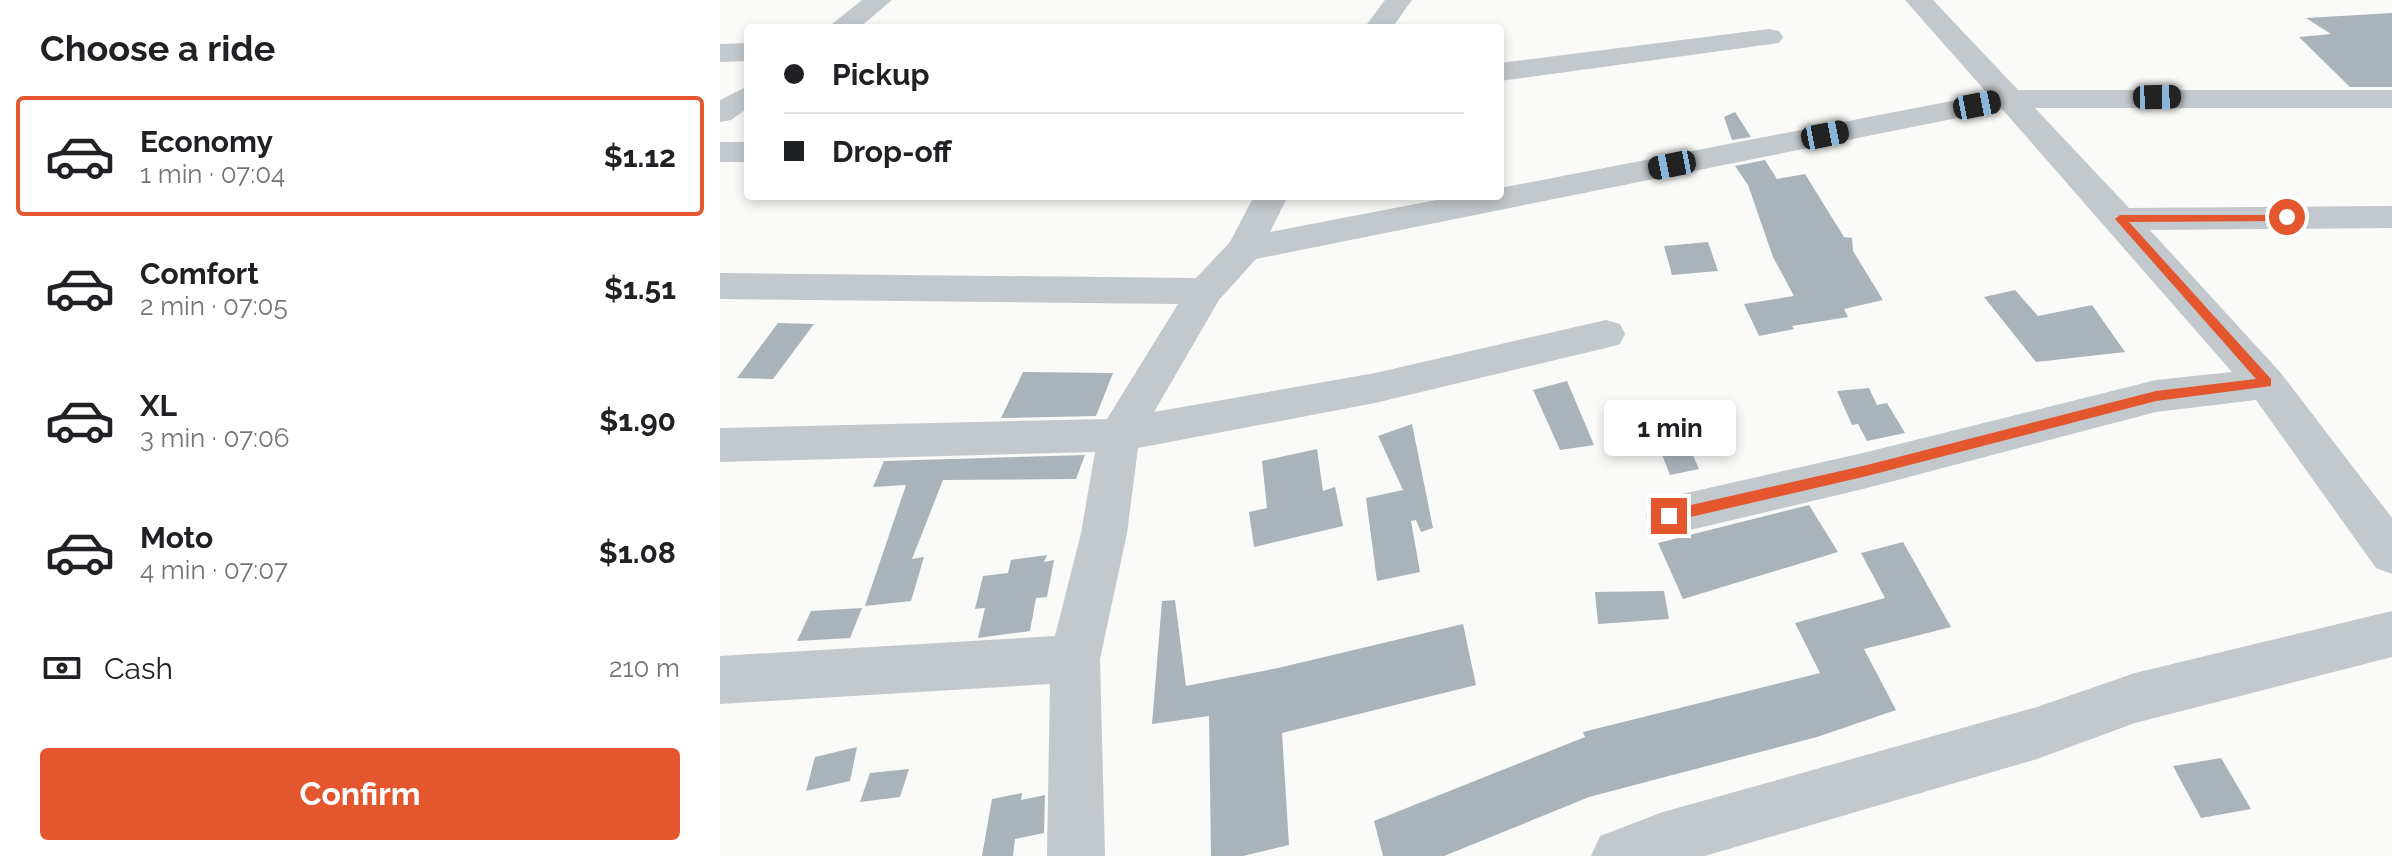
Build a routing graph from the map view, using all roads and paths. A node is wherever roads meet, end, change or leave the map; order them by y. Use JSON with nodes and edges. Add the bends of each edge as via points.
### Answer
{"nodes":[{"id":1,"x":879,"y":0,"type":"edge"},
{"id":2,"x":1399,"y":0,"type":"edge"},
{"id":3,"x":1918,"y":0,"type":"edge"},
{"id":4,"x":846,"y":24,"type":"edge"},
{"id":5,"x":1381,"y":24,"type":"edge"},
{"id":6,"x":1769,"y":37,"type":"dead end"},
{"id":7,"x":744,"y":52,"type":"edge"},
{"id":8,"x":720,"y":53,"type":"edge"},
{"id":9,"x":1504,"y":71,"type":"edge"},
{"id":10,"x":744,"y":98,"type":"edge"},
{"id":11,"x":2008,"y":99,"type":"junction"},
{"id":12,"x":2392,"y":99,"type":"edge"},
{"id":13,"x":720,"y":113,"type":"edge"},
{"id":14,"x":720,"y":152,"type":"edge"},
{"id":15,"x":744,"y":152,"type":"edge"},
{"id":16,"x":1504,"y":198,"type":"edge"},
{"id":17,"x":1269,"y":200,"type":"edge"},
{"id":18,"x":1494,"y":200,"type":"edge"},
{"id":19,"x":2392,"y":217,"type":"edge"},
{"id":20,"x":2120,"y":219,"type":"junction"},
{"id":21,"x":1244,"y":249,"type":"junction"},
{"id":22,"x":720,"y":286,"type":"edge"},
{"id":23,"x":1205,"y":291,"type":"junction"},
{"id":24,"x":1606,"y":334,"type":"dead end"},
{"id":25,"x":2266,"y":383,"type":"junction"},
{"id":26,"x":1119,"y":435,"type":"junction"},
{"id":27,"x":720,"y":445,"type":"edge"},
{"id":28,"x":1669,"y":516,"type":"dead end"},
{"id":29,"x":2392,"y":554,"type":"edge"},
{"id":30,"x":2392,"y":634,"type":"edge"},
{"id":31,"x":1075,"y":659,"type":"junction"},
{"id":32,"x":720,"y":680,"type":"edge"},
{"id":33,"x":1076,"y":856,"type":"edge"},
{"id":34,"x":1620,"y":856,"type":"edge"}],
"edges":[{"from":1,"to":4,"type":"street"},
{"from":2,"to":5,"type":"street"},
{"from":3,"to":11,"type":"street"},
{"from":6,"to":9,"type":"street"},
{"from":7,"to":8,"type":"street"},
{"from":10,"to":13,"type":"street"},
{"from":11,"to":12,"type":"street"},
{"from":11,"to":16,"type":"street"},
{"from":11,"to":20,"type":"street"},
{"from":14,"to":15,"type":"street"},
{"from":17,"to":21,"type":"street"},
{"from":18,"to":21,"type":"street"},
{"from":19,"to":20,"type":"street"},
{"from":20,"to":25,"type":"street"},
{"from":21,"to":23,"type":"street"},
{"from":22,"to":23,"type":"street"},
{"from":23,"to":26,"type":"street"},
{"from":24,"to":26,"type":"street","via":[[1375,388]]},
{"from":25,"to":28,"type":"street","via":[[2156,396]]},
{"from":25,"to":29,"type":"street"},
{"from":26,"to":27,"type":"street"},
{"from":26,"to":31,"type":"street","via":[[1104,533]]},
{"from":30,"to":34,"type":"street","via":[[2135,698],[2037,733]]},
{"from":31,"to":32,"type":"street"},
{"from":31,"to":33,"type":"street"}]}
